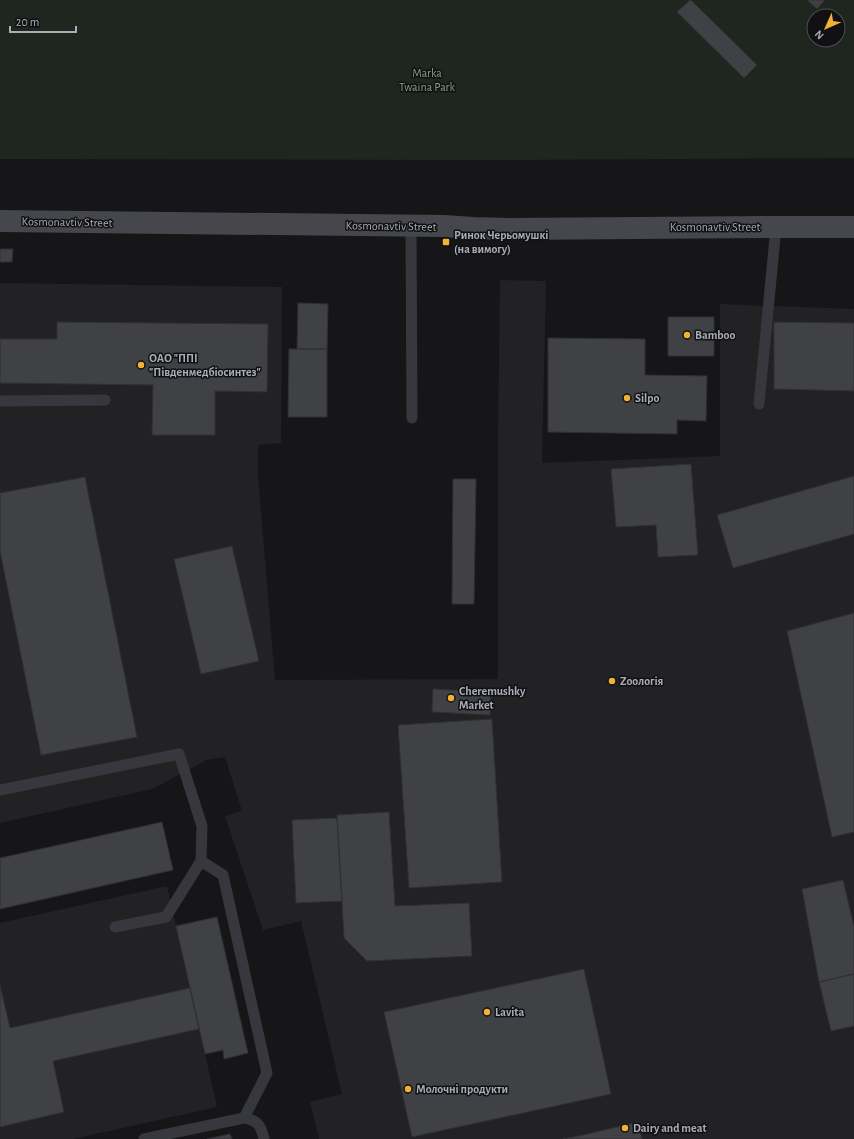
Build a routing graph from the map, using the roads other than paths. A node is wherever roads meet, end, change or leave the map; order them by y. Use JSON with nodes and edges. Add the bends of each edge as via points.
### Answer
{"nodes":[{"id":1,"x":0,"y":221,"type":"edge"},
{"id":2,"x":411,"y":227,"type":"junction"},
{"id":3,"x":776,"y":227,"type":"junction"},
{"id":4,"x":854,"y":228,"type":"edge"},
{"id":5,"x":105,"y":400,"type":"dead end"},
{"id":6,"x":0,"y":401,"type":"edge"},
{"id":7,"x":759,"y":404,"type":"dead end"},
{"id":8,"x":412,"y":418,"type":"dead end"},
{"id":9,"x":0,"y":790,"type":"edge"},
{"id":10,"x":201,"y":861,"type":"junction"},
{"id":11,"x":115,"y":927,"type":"dead end"},
{"id":12,"x":244,"y":1118,"type":"junction"},
{"id":13,"x":144,"y":1139,"type":"edge"},
{"id":14,"x":264,"y":1139,"type":"edge"}],
"edges":[{"from":1,"to":2,"type":"main road","name":"Kosmonavtiv Street"},
{"from":2,"to":3,"type":"main road","name":"Kosmonavtiv Street"},
{"from":2,"to":8,"type":"lane"},
{"from":3,"to":4,"type":"main road","name":"Kosmonavtiv Street"},
{"from":3,"to":7,"type":"lane"},
{"from":5,"to":6,"type":"lane"},
{"from":9,"to":10,"type":"lane","via":[[179,754],[202,826]]},
{"from":10,"to":11,"type":"lane","via":[[166,917]]},
{"from":10,"to":12,"type":"lane","via":[[223,875],[267,1073]]},
{"from":12,"to":13,"type":"lane"},
{"from":12,"to":14,"type":"lane","via":[[259,1125]]}]}
